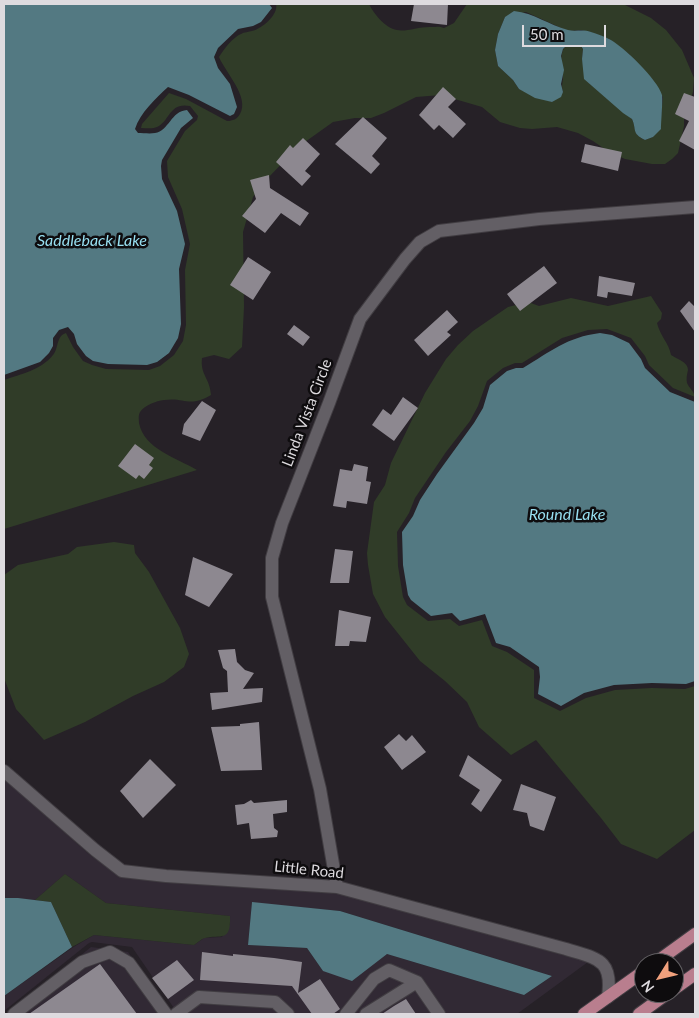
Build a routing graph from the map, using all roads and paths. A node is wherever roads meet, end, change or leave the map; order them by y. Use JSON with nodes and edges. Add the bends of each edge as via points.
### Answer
{"nodes":[{"id":1,"x":695,"y":207,"type":"edge"},
{"id":2,"x":4,"y":771,"type":"edge"},
{"id":3,"x":338,"y":887,"type":"junction"},
{"id":4,"x":695,"y":934,"type":"edge"},
{"id":5,"x":669,"y":953,"type":"edge"},
{"id":6,"x":695,"y":974,"type":"edge"},
{"id":7,"x":634,"y":978,"type":"edge"},
{"id":8,"x":417,"y":982,"type":"junction"},
{"id":9,"x":684,"y":982,"type":"edge"},
{"id":10,"x":608,"y":997,"type":"junction"},
{"id":11,"x":654,"y":1003,"type":"edge"},
{"id":12,"x":14,"y":1014,"type":"edge"},
{"id":13,"x":166,"y":1014,"type":"edge"},
{"id":14,"x":176,"y":1014,"type":"edge"},
{"id":15,"x":288,"y":1014,"type":"edge"},
{"id":16,"x":346,"y":1014,"type":"edge"},
{"id":17,"x":366,"y":1014,"type":"edge"},
{"id":18,"x":439,"y":1014,"type":"edge"},
{"id":19,"x":584,"y":1014,"type":"edge"},
{"id":20,"x":639,"y":1014,"type":"edge"}],
"edges":[{"from":1,"to":3,"type":"street","name":"Linda Vista Circle","via":[[540,218],[439,231],[420,242],[404,259],[360,319],[282,523],[272,558],[272,597],[320,789]]},
{"from":2,"to":3,"type":"street","name":"Little Road","via":[[122,871]]},
{"from":3,"to":10,"type":"street","name":"Little Road","via":[[594,958],[606,967],[610,980]]},
{"from":4,"to":5,"type":"main road"},
{"from":6,"to":9,"type":"main road"},
{"from":7,"to":10,"type":"main road"},
{"from":8,"to":16,"type":"street","via":[[389,970],[374,979]]},
{"from":8,"to":17,"type":"street"},
{"from":8,"to":18,"type":"street"},
{"from":10,"to":19,"type":"main road"},
{"from":11,"to":20,"type":"main road"},
{"from":12,"to":13,"type":"street","via":[[82,962],[110,952],[129,963]]},
{"from":14,"to":15,"type":"street","via":[[199,997],[275,1002]]}]}
